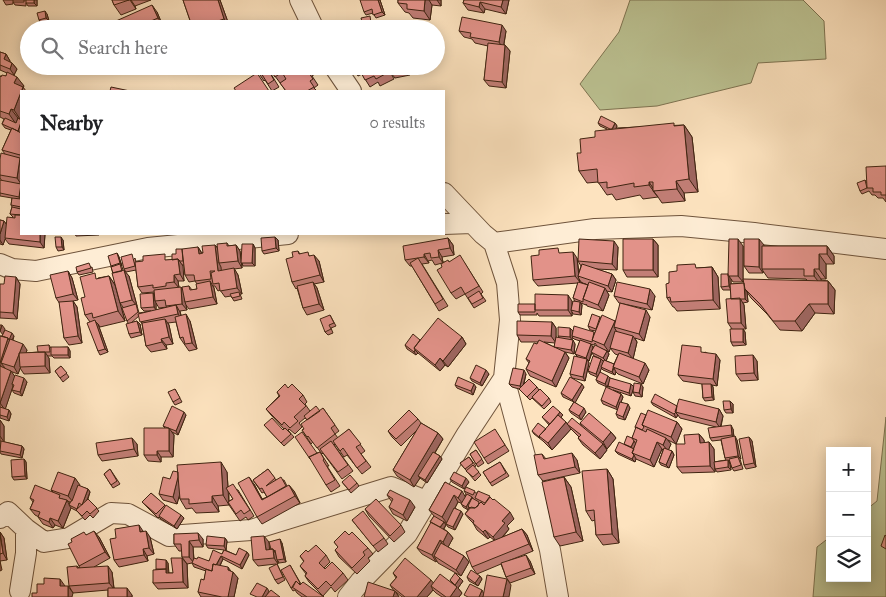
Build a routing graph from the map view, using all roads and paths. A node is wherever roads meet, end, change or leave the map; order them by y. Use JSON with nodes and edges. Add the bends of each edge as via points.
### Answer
{"nodes":[{"id":1,"x":300,"y":0,"type":"edge"},
{"id":2,"x":310,"y":20,"type":"edge"},
{"id":3,"x":340,"y":75,"type":"edge"},
{"id":4,"x":349,"y":90,"type":"edge"},
{"id":5,"x":445,"y":194,"type":"edge"},
{"id":6,"x":472,"y":223,"type":"junction"},
{"id":7,"x":445,"y":224,"type":"edge"},
{"id":8,"x":278,"y":235,"type":"edge"},
{"id":9,"x":494,"y":243,"type":"junction"},
{"id":10,"x":886,"y":249,"type":"edge"},
{"id":11,"x":0,"y":264,"type":"edge"},
{"id":12,"x":504,"y":378,"type":"junction"},
{"id":13,"x":426,"y":501,"type":"junction"},
{"id":14,"x":0,"y":518,"type":"edge"},
{"id":15,"x":26,"y":529,"type":"junction"},
{"id":16,"x":20,"y":591,"type":"dead end"},
{"id":17,"x":348,"y":597,"type":"edge"},
{"id":18,"x":558,"y":597,"type":"edge"}],
"edges":[{"from":1,"to":2,"type":"street"},
{"from":3,"to":4,"type":"street"},
{"from":5,"to":6,"type":"street"},
{"from":6,"to":7,"type":"street"},
{"from":6,"to":9,"type":"street"},
{"from":8,"to":11,"type":"street","via":[[148,248],[36,271],[12,269]]},
{"from":9,"to":10,"type":"street","via":[[595,229],[681,226]]},
{"from":9,"to":12,"type":"street","via":[[506,283],[510,320]]},
{"from":12,"to":13,"type":"street"},
{"from":12,"to":18,"type":"street","via":[[550,550]]},
{"from":13,"to":15,"type":"street","via":[[391,487],[251,530],[169,536],[128,514],[111,513],[69,538],[44,542]]},
{"from":13,"to":17,"type":"street","via":[[407,534]]},
{"from":14,"to":15,"type":"street","via":[[8,512]]},
{"from":15,"to":16,"type":"street"}]}
